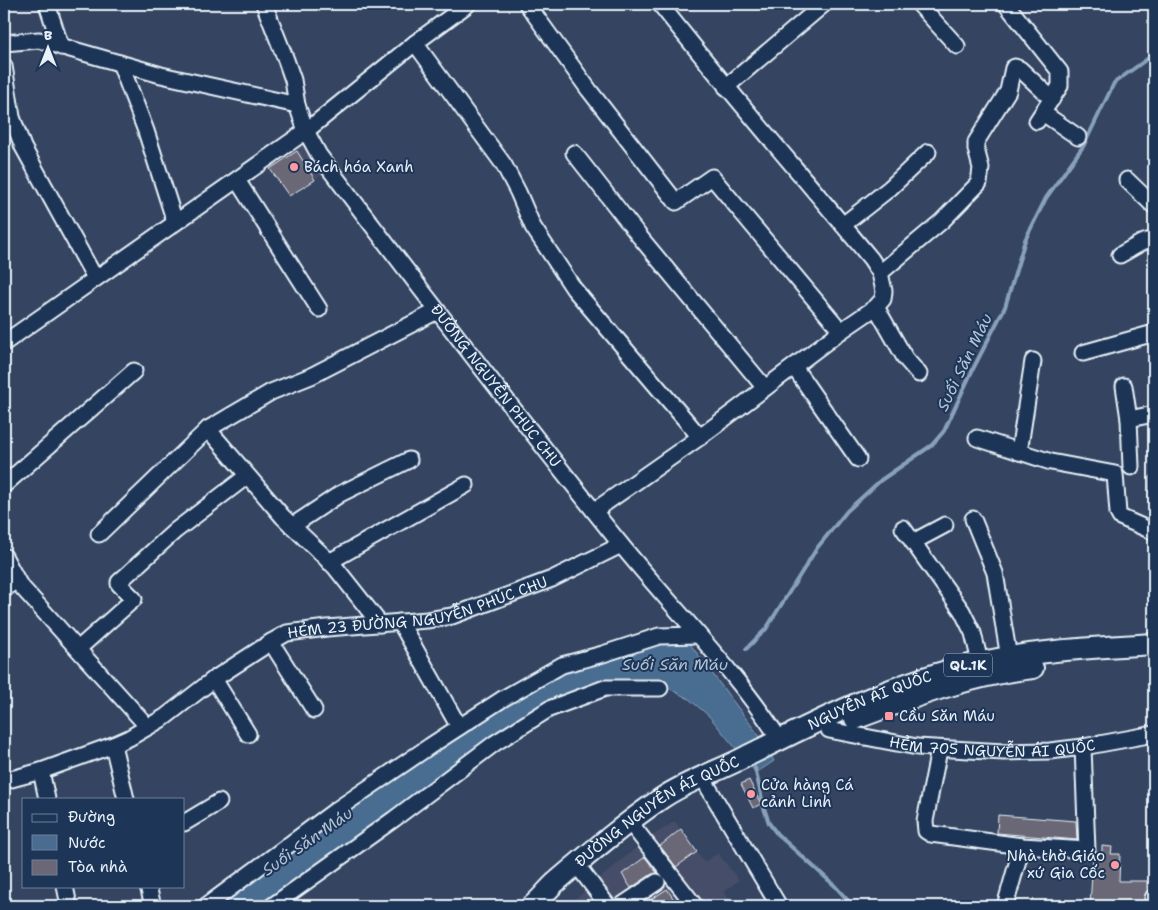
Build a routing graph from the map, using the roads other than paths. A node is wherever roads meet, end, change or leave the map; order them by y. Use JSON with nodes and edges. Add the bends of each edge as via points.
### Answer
{"nodes":[{"id":1,"x":47,"y":4,"type":"edge"},
{"id":2,"x":264,"y":4,"type":"edge"},
{"id":3,"x":468,"y":4,"type":"edge"},
{"id":4,"x":527,"y":4,"type":"edge"},
{"id":5,"x":660,"y":4,"type":"edge"},
{"id":6,"x":824,"y":4,"type":"edge"},
{"id":7,"x":919,"y":4,"type":"edge"},
{"id":8,"x":1006,"y":4,"type":"edge"},
{"id":9,"x":4,"y":43,"type":"edge"},
{"id":10,"x":415,"y":43,"type":"junction"},
{"id":11,"x":957,"y":46,"type":"dead end"},
{"id":12,"x":61,"y":47,"type":"junction"},
{"id":13,"x":120,"y":63,"type":"junction"},
{"id":14,"x":4,"y":66,"type":"edge"},
{"id":15,"x":726,"y":87,"type":"junction"},
{"id":16,"x":1052,"y":100,"type":"junction"},
{"id":17,"x":297,"y":105,"type":"junction"},
{"id":18,"x":306,"y":132,"type":"junction"},
{"id":19,"x":1078,"y":137,"type":"dead end"},
{"id":20,"x":928,"y":152,"type":"dead end"},
{"id":21,"x":574,"y":153,"type":"dead end"},
{"id":22,"x":237,"y":180,"type":"junction"},
{"id":23,"x":1127,"y":180,"type":"dead end"},
{"id":24,"x":1154,"y":206,"type":"edge"},
{"id":25,"x":175,"y":222,"type":"junction"},
{"id":26,"x":843,"y":225,"type":"junction"},
{"id":27,"x":1154,"y":239,"type":"edge"},
{"id":28,"x":1120,"y":255,"type":"dead end"},
{"id":29,"x":880,"y":273,"type":"junction"},
{"id":30,"x":95,"y":278,"type":"junction"},
{"id":31,"x":876,"y":307,"type":"junction"},
{"id":32,"x":319,"y":309,"type":"dead end"},
{"id":33,"x":437,"y":311,"type":"junction"},
{"id":34,"x":840,"y":331,"type":"junction"},
{"id":35,"x":1154,"y":333,"type":"edge"},
{"id":36,"x":5,"y":339,"type":"edge"},
{"id":37,"x":1083,"y":353,"type":"dead end"},
{"id":38,"x":1033,"y":361,"type":"dead end"},
{"id":39,"x":794,"y":367,"type":"junction"},
{"id":40,"x":134,"y":371,"type":"dead end"},
{"id":41,"x":919,"y":374,"type":"dead end"},
{"id":42,"x":1124,"y":386,"type":"dead end"},
{"id":43,"x":765,"y":388,"type":"junction"},
{"id":44,"x":1154,"y":414,"type":"edge"},
{"id":45,"x":1129,"y":419,"type":"junction"},
{"id":46,"x":208,"y":429,"type":"junction"},
{"id":47,"x":700,"y":437,"type":"junction"},
{"id":48,"x":977,"y":438,"type":"dead end"},
{"id":49,"x":1019,"y":452,"type":"junction"},
{"id":50,"x":858,"y":459,"type":"dead end"},
{"id":51,"x":409,"y":460,"type":"dead end"},
{"id":52,"x":1132,"y":468,"type":"dead end"},
{"id":53,"x":247,"y":476,"type":"junction"},
{"id":54,"x":4,"y":484,"type":"edge"},
{"id":55,"x":466,"y":485,"type":"dead end"},
{"id":56,"x":594,"y":511,"type":"junction"},
{"id":57,"x":973,"y":519,"type":"dead end"},
{"id":58,"x":945,"y":525,"type":"dead end"},
{"id":59,"x":292,"y":526,"type":"junction"},
{"id":60,"x":903,"y":528,"type":"dead end"},
{"id":61,"x":1154,"y":532,"type":"edge"},
{"id":62,"x":99,"y":534,"type":"dead end"},
{"id":63,"x":913,"y":542,"type":"junction"},
{"id":64,"x":621,"y":545,"type":"junction"},
{"id":65,"x":4,"y":556,"type":"edge"},
{"id":66,"x":329,"y":562,"type":"junction"},
{"id":67,"x":16,"y":579,"type":"junction"},
{"id":68,"x":4,"y":590,"type":"edge"},
{"id":69,"x":400,"y":622,"type":"junction"},
{"id":70,"x":380,"y":624,"type":"junction"},
{"id":71,"x":698,"y":634,"type":"junction"},
{"id":72,"x":271,"y":642,"type":"junction"},
{"id":73,"x":1154,"y":644,"type":"edge"},
{"id":74,"x":78,"y":649,"type":"junction"},
{"id":75,"x":1009,"y":658,"type":"junction"},
{"id":76,"x":1154,"y":658,"type":"edge"},
{"id":77,"x":980,"y":662,"type":"junction"},
{"id":78,"x":214,"y":679,"type":"junction"},
{"id":79,"x":660,"y":688,"type":"dead end"},
{"id":80,"x":314,"y":710,"type":"dead end"},
{"id":81,"x":148,"y":727,"type":"junction"},
{"id":82,"x":459,"y":727,"type":"junction"},
{"id":83,"x":829,"y":730,"type":"junction"},
{"id":84,"x":248,"y":734,"type":"dead end"},
{"id":85,"x":1154,"y":734,"type":"edge"},
{"id":86,"x":781,"y":744,"type":"junction"},
{"id":87,"x":113,"y":746,"type":"junction"},
{"id":88,"x":1083,"y":747,"type":"junction"},
{"id":89,"x":939,"y":750,"type":"junction"},
{"id":90,"x":733,"y":770,"type":"junction"},
{"id":91,"x":41,"y":771,"type":"junction"},
{"id":92,"x":4,"y":781,"type":"edge"},
{"id":93,"x":708,"y":787,"type":"junction"},
{"id":94,"x":47,"y":798,"type":"edge"},
{"id":95,"x":126,"y":798,"type":"edge"},
{"id":96,"x":219,"y":802,"type":"dead end"},
{"id":97,"x":185,"y":822,"type":"edge"},
{"id":98,"x":635,"y":829,"type":"junction"},
{"id":99,"x":1022,"y":846,"type":"junction"},
{"id":100,"x":583,"y":873,"type":"junction"},
{"id":101,"x":656,"y":882,"type":"dead end"},
{"id":102,"x":66,"y":888,"type":"edge"},
{"id":103,"x":148,"y":888,"type":"edge"},
{"id":104,"x":69,"y":906,"type":"edge"},
{"id":105,"x":153,"y":906,"type":"edge"},
{"id":106,"x":206,"y":906,"type":"edge"},
{"id":107,"x":272,"y":906,"type":"edge"},
{"id":108,"x":532,"y":906,"type":"edge"},
{"id":109,"x":549,"y":906,"type":"edge"},
{"id":110,"x":608,"y":906,"type":"edge"},
{"id":111,"x":621,"y":906,"type":"edge"},
{"id":112,"x":695,"y":906,"type":"edge"},
{"id":113,"x":779,"y":906,"type":"edge"},
{"id":114,"x":1006,"y":906,"type":"edge"}],
"edges":[{"from":1,"to":12,"type":"street"},
{"from":2,"to":17,"type":"street","name":"ĐƯỜNG NGUYỄN PHÚC CHU","via":[[293,80]]},
{"from":3,"to":10,"type":"street"},
{"from":4,"to":34,"type":"street","via":[[676,202],[712,177]]},
{"from":5,"to":15,"type":"street"},
{"from":6,"to":15,"type":"street"},
{"from":7,"to":11,"type":"street"},
{"from":8,"to":16,"type":"street","via":[[1060,72],[1060,86]]},
{"from":9,"to":12,"type":"street","via":[[39,40]]},
{"from":10,"to":18,"type":"street"},
{"from":10,"to":47,"type":"street","via":[[504,165],[533,227],[574,289]]},
{"from":12,"to":13,"type":"street"},
{"from":13,"to":17,"type":"street"},
{"from":13,"to":25,"type":"street"},
{"from":14,"to":30,"type":"street","via":[[12,117],[23,147]]},
{"from":15,"to":26,"type":"street"},
{"from":16,"to":19,"type":"street","via":[[1040,117]]},
{"from":16,"to":29,"type":"street","via":[[1020,69],[1013,68],[1008,91],[976,142],[980,183],[942,221]]},
{"from":17,"to":18,"type":"street","name":"ĐƯỜNG NGUYỄN PHÚC CHU"},
{"from":18,"to":22,"type":"street"},
{"from":18,"to":33,"type":"street","name":"ĐƯỜNG NGUYỄN PHÚC CHU","via":[[319,155]]},
{"from":20,"to":26,"type":"street","via":[[890,188]]},
{"from":21,"to":43,"type":"street"},
{"from":22,"to":25,"type":"street"},
{"from":22,"to":32,"type":"street"},
{"from":23,"to":24,"type":"street"},
{"from":25,"to":30,"type":"street"},
{"from":26,"to":29,"type":"street"},
{"from":27,"to":28,"type":"street"},
{"from":29,"to":31,"type":"street","via":[[884,291]]},
{"from":30,"to":36,"type":"street"},
{"from":31,"to":34,"type":"street"},
{"from":31,"to":41,"type":"street","via":[[905,358]]},
{"from":33,"to":46,"type":"street","via":[[311,376],[271,392]]},
{"from":33,"to":56,"type":"street","name":"ĐƯỜNG NGUYỄN PHÚC CHU"},
{"from":34,"to":39,"type":"street"},
{"from":35,"to":37,"type":"street"},
{"from":38,"to":49,"type":"street"},
{"from":39,"to":43,"type":"street"},
{"from":39,"to":50,"type":"street"},
{"from":40,"to":54,"type":"street"},
{"from":42,"to":45,"type":"street"},
{"from":43,"to":47,"type":"street"},
{"from":44,"to":45,"type":"street"},
{"from":45,"to":52,"type":"street"},
{"from":46,"to":53,"type":"street"},
{"from":46,"to":62,"type":"street"},
{"from":47,"to":56,"type":"street"},
{"from":48,"to":49,"type":"street"},
{"from":49,"to":61,"type":"street","via":[[1051,462],[1115,474],[1120,517]]},
{"from":51,"to":59,"type":"street","via":[[340,494]]},
{"from":53,"to":59,"type":"street"},
{"from":53,"to":74,"type":"street","via":[[175,530],[119,582],[134,599]]},
{"from":55,"to":66,"type":"street"},
{"from":56,"to":64,"type":"street","name":"ĐƯỜNG NGUYỄN PHÚC CHU"},
{"from":57,"to":75,"type":"street","via":[[995,573]]},
{"from":58,"to":63,"type":"street"},
{"from":59,"to":66,"type":"street"},
{"from":60,"to":63,"type":"street"},
{"from":63,"to":77,"type":"street","via":[[969,623]]},
{"from":64,"to":69,"type":"street","name":"HẺM 23 ĐƯỜNG NGUYỄN PHÚC CHU","via":[[552,579],[476,608],[438,618]]},
{"from":64,"to":71,"type":"street","name":"ĐƯỜNG NGUYỄN PHÚC CHU"},
{"from":65,"to":67,"type":"street"},
{"from":66,"to":70,"type":"street"},
{"from":67,"to":68,"type":"street"},
{"from":67,"to":74,"type":"street"},
{"from":69,"to":70,"type":"street","name":"HẺM 23 ĐƯỜNG NGUYỄN PHÚC CHU"},
{"from":69,"to":82,"type":"street"},
{"from":70,"to":72,"type":"street","name":"HẺM 23 ĐƯỜNG NGUYỄN PHÚC CHU","via":[[296,631]]},
{"from":71,"to":82,"type":"street","via":[[659,636],[562,665]]},
{"from":71,"to":86,"type":"street","name":"ĐƯỜNG NGUYỄN PHÚC CHU","via":[[745,690]]},
{"from":72,"to":78,"type":"street","name":"HẺM 23 ĐƯỜNG NGUYỄN PHÚC CHU"},
{"from":72,"to":80,"type":"street"},
{"from":73,"to":75,"type":"main road","name":"NGUYỄN ÁI QUỐC","number":"QL.1K"},
{"from":74,"to":81,"type":"street"},
{"from":75,"to":77,"type":"main road","name":"NGUYỄN ÁI QUỐC","number":"QL.1K"},
{"from":76,"to":83,"type":"main road","name":"NGUYỄN ÁI QUỐC","number":"QL.1K","via":[[1024,669],[966,680]]},
{"from":77,"to":86,"type":"main road","name":"NGUYỄN ÁI QUỐC","number":"QL.1K","via":[[954,668],[857,704]]},
{"from":78,"to":81,"type":"street","name":"HẺM 23 ĐƯỜNG NGUYỄN PHÚC CHU"},
{"from":78,"to":84,"type":"street"},
{"from":79,"to":107,"type":"street","via":[[606,688],[549,709],[495,743]]},
{"from":81,"to":87,"type":"street","name":"HẺM 23 ĐƯỜNG NGUYỄN PHÚC CHU"},
{"from":82,"to":106,"type":"street","via":[[336,810]]},
{"from":83,"to":86,"type":"main road","name":"ĐƯỜNG NGUYỄN ÁI QUỐC","number":"QL.1K"},
{"from":83,"to":89,"type":"street","name":"HẺM 705 NGUYỄN ÁI QUỐC"},
{"from":85,"to":88,"type":"street","name":"HẺM 705 NGUYỄN ÁI QUỐC"},
{"from":86,"to":90,"type":"main road","name":"ĐƯỜNG NGUYỄN ÁI QUỐC","number":"QL.1K"},
{"from":87,"to":91,"type":"street","name":"HẺM 23 ĐƯỜNG NGUYỄN PHÚC CHU"},
{"from":87,"to":95,"type":"street"},
{"from":88,"to":89,"type":"street","name":"HẺM 705 NGUYỄN ÁI QUỐC","via":[[1027,752]]},
{"from":88,"to":99,"type":"street","via":[[1087,850]]},
{"from":89,"to":99,"type":"street","via":[[926,830],[931,834]]},
{"from":90,"to":93,"type":"main road","name":"ĐƯỜNG NGUYỄN ÁI QUỐC","number":"QL.1K"},
{"from":90,"to":108,"type":"main road","name":"ĐƯỜNG NGUYỄN ÁI QUỐC","number":"QL.1K","via":[[693,780],[663,797],[593,851]]},
{"from":91,"to":92,"type":"street","name":"HẺM 23 ĐƯỜNG NGUYỄN PHÚC CHU"},
{"from":91,"to":94,"type":"street"},
{"from":93,"to":98,"type":"main road","name":"ĐƯỜNG NGUYỄN ÁI QUỐC","number":"QL.1K"},
{"from":93,"to":113,"type":"street"},
{"from":96,"to":97,"type":"street"},
{"from":98,"to":100,"type":"main road","name":"ĐƯỜNG NGUYỄN ÁI QUỐC","number":"QL.1K"},
{"from":98,"to":112,"type":"street"},
{"from":99,"to":114,"type":"street"},
{"from":100,"to":109,"type":"main road","name":"ĐƯỜNG NGUYỄN ÁI QUỐC","number":"QL.1K"},
{"from":100,"to":110,"type":"street"},
{"from":101,"to":111,"type":"street"},
{"from":102,"to":104,"type":"street"},
{"from":103,"to":105,"type":"street"}]}
